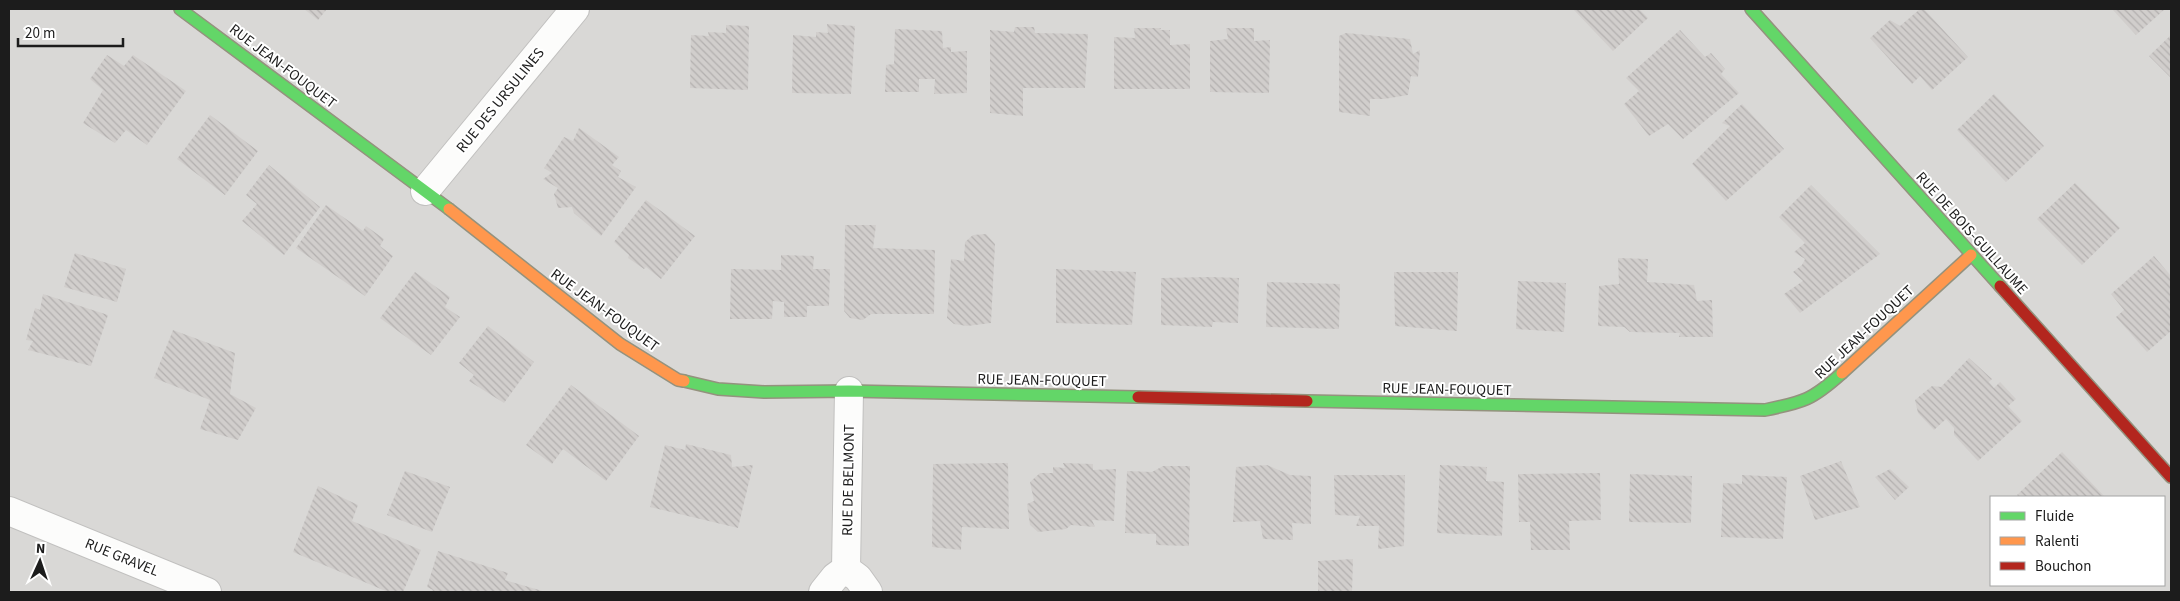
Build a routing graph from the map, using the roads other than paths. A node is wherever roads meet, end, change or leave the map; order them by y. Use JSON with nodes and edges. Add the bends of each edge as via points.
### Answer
{"nodes":[{"id":1,"x":180,"y":9,"type":"edge"},
{"id":2,"x":575,"y":9,"type":"edge"},
{"id":3,"x":1751,"y":9,"type":"edge"},
{"id":4,"x":425,"y":191,"type":"junction"},
{"id":5,"x":1971,"y":255,"type":"junction"},
{"id":6,"x":849,"y":391,"type":"junction"},
{"id":7,"x":2171,"y":478,"type":"edge"},
{"id":8,"x":9,"y":510,"type":"edge"},
{"id":9,"x":846,"y":569,"type":"junction"},
{"id":10,"x":207,"y":592,"type":"edge"},
{"id":11,"x":823,"y":592,"type":"edge"},
{"id":12,"x":868,"y":592,"type":"edge"}],
"edges":[{"from":1,"to":4,"type":"street","name":"RUE JEAN-FOUQUET"},
{"from":2,"to":4,"type":"street","name":"RUE DES URSULINES"},
{"from":3,"to":5,"type":"street","name":"RUE DE BOIS-GUILLAUME"},
{"from":4,"to":6,"type":"street","name":"RUE JEAN-FOUQUET","via":[[620,344],[678,380],[718,389],[764,392]]},
{"from":5,"to":6,"type":"street","name":"RUE JEAN-FOUQUET","via":[[1820,393],[1800,403],[1765,410]]},
{"from":5,"to":7,"type":"street","name":"RUE DE BOIS-GUILLAUME"},
{"from":6,"to":9,"type":"street","name":"RUE DE BELMONT"},
{"from":8,"to":10,"type":"street","name":"RUE GRAVEL"},
{"from":9,"to":11,"type":"street"},
{"from":9,"to":12,"type":"street"}]}
